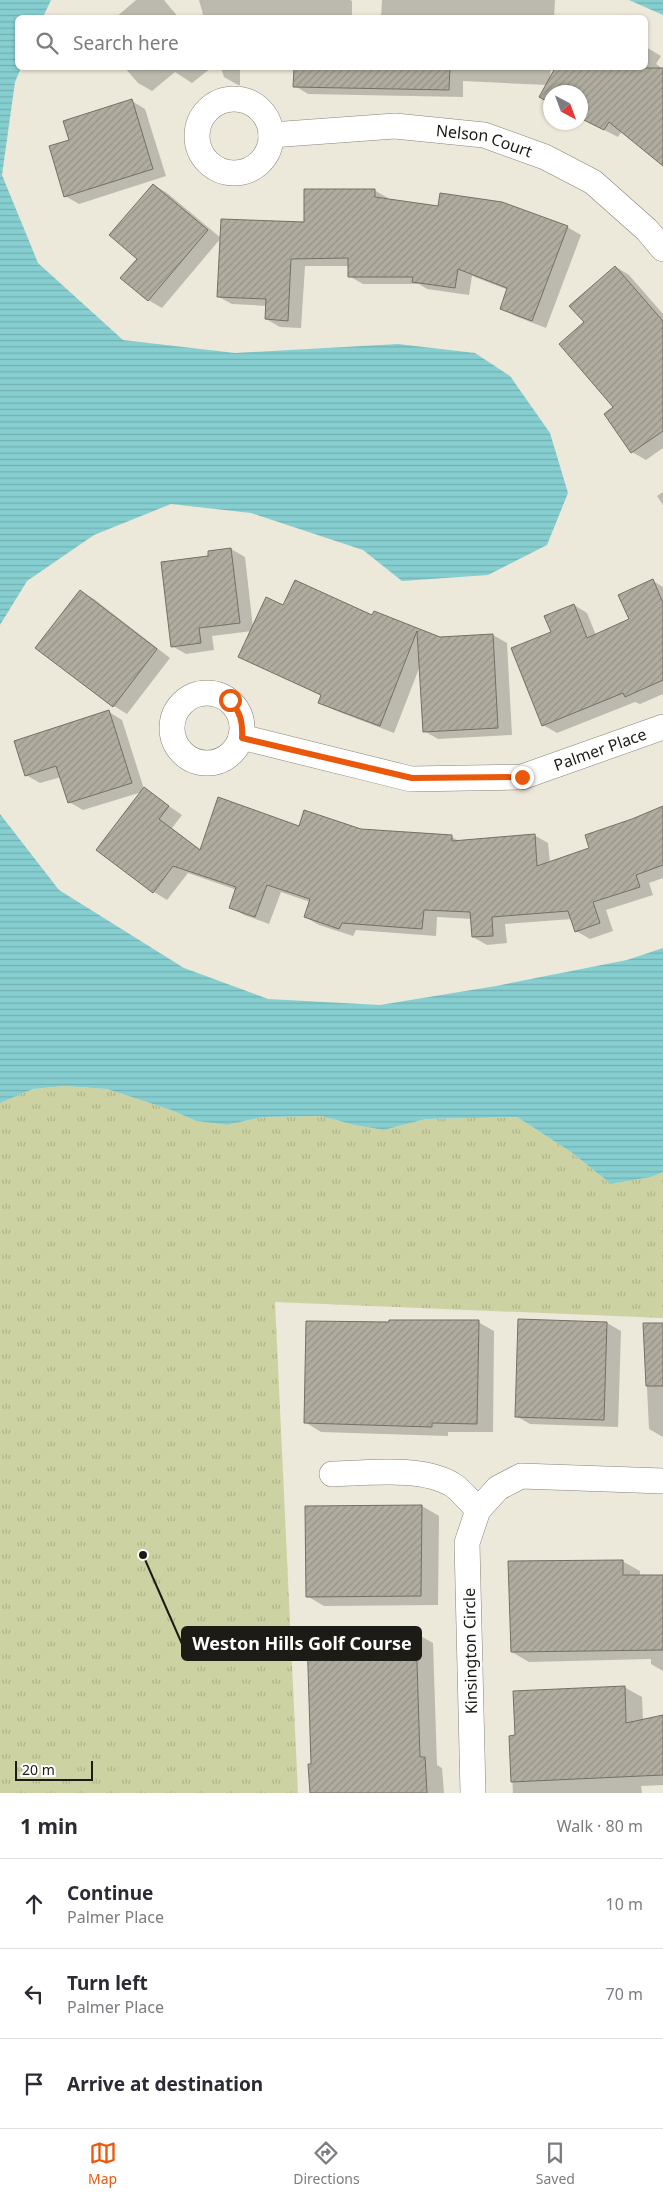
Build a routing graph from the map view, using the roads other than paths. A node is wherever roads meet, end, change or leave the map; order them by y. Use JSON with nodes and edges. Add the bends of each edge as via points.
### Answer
{"nodes":[{"id":1,"x":271,"y":135,"type":"dead end"},
{"id":2,"x":663,"y":249,"type":"edge"},
{"id":3,"x":663,"y":727,"type":"edge"},
{"id":4,"x":242,"y":738,"type":"dead end"},
{"id":5,"x":332,"y":1474,"type":"dead end"},
{"id":6,"x":663,"y":1481,"type":"edge"},
{"id":7,"x":478,"y":1510,"type":"junction"},
{"id":8,"x":473,"y":1793,"type":"edge"}],
"edges":[{"from":1,"to":2,"type":"street","name":"Nelson Court","via":[[395,126],[484,135],[545,158],[593,182],[647,230]]},
{"from":3,"to":4,"type":"street","name":"Palmer Place","via":[[522,777],[412,778]]},
{"from":5,"to":7,"type":"street","via":[[393,1472],[430,1476],[454,1486]]},
{"from":6,"to":7,"type":"street","name":"Kinsington Circle","via":[[521,1476],[498,1488]]},
{"from":7,"to":8,"type":"street","name":"Kinsington Circle","via":[[467,1543]]}]}
